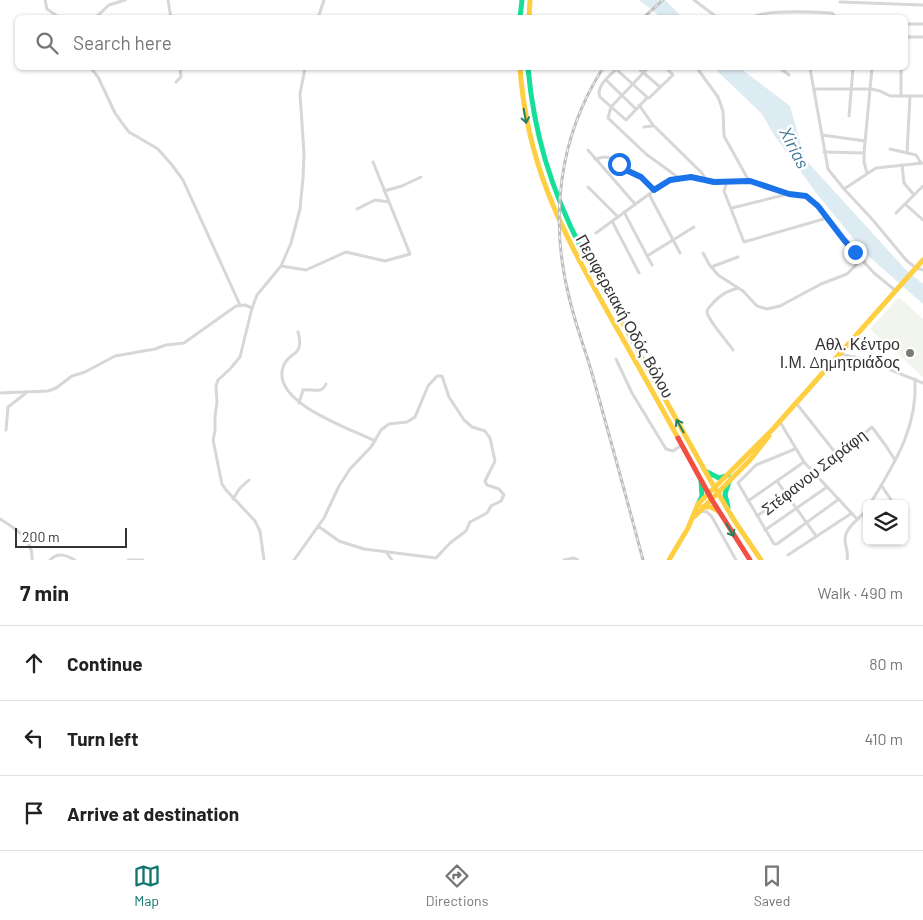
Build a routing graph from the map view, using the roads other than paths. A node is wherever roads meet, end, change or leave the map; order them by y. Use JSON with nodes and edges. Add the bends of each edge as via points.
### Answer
{"nodes":[{"id":1,"x":45,"y":0,"type":"edge"},
{"id":2,"x":125,"y":0,"type":"edge"},
{"id":3,"x":168,"y":0,"type":"edge"},
{"id":4,"x":324,"y":0,"type":"edge"},
{"id":5,"x":522,"y":0,"type":"edge"},
{"id":6,"x":530,"y":0,"type":"edge"},
{"id":7,"x":694,"y":0,"type":"edge"},
{"id":8,"x":840,"y":2,"type":"dead end"},
{"id":9,"x":923,"y":4,"type":"edge"},
{"id":10,"x":56,"y":15,"type":"edge"},
{"id":11,"x":98,"y":15,"type":"edge"},
{"id":12,"x":170,"y":15,"type":"edge"},
{"id":13,"x":319,"y":15,"type":"edge"},
{"id":14,"x":520,"y":15,"type":"edge"},
{"id":15,"x":529,"y":15,"type":"edge"},
{"id":16,"x":714,"y":15,"type":"edge"},
{"id":17,"x":758,"y":15,"type":"edge"},
{"id":18,"x":834,"y":15,"type":"edge"},
{"id":19,"x":908,"y":24,"type":"edge"},
{"id":20,"x":923,"y":24,"type":"edge"},
{"id":21,"x":908,"y":37,"type":"edge"},
{"id":22,"x":923,"y":37,"type":"edge"},
{"id":23,"x":93,"y":70,"type":"edge"},
{"id":24,"x":180,"y":70,"type":"edge"},
{"id":25,"x":305,"y":70,"type":"edge"},
{"id":26,"x":520,"y":70,"type":"edge"},
{"id":27,"x":528,"y":70,"type":"edge"},
{"id":28,"x":615,"y":70,"type":"edge"},
{"id":29,"x":619,"y":70,"type":"edge"},
{"id":30,"x":641,"y":70,"type":"edge"},
{"id":31,"x":668,"y":70,"type":"edge"},
{"id":32,"x":698,"y":70,"type":"edge"},
{"id":33,"x":783,"y":70,"type":"edge"},
{"id":34,"x":810,"y":70,"type":"edge"},
{"id":35,"x":853,"y":70,"type":"edge"},
{"id":36,"x":872,"y":70,"type":"edge"},
{"id":37,"x":901,"y":70,"type":"edge"},
{"id":38,"x":644,"y":72,"type":"junction"},
{"id":39,"x":789,"y":75,"type":"dead end"},
{"id":40,"x":606,"y":80,"type":"junction"},
{"id":41,"x":176,"y":82,"type":"dead end"},
{"id":42,"x":633,"y":84,"type":"junction"},
{"id":43,"x":660,"y":88,"type":"junction"},
{"id":44,"x":814,"y":89,"type":"junction"},
{"id":45,"x":852,"y":89,"type":"junction"},
{"id":46,"x":871,"y":90,"type":"junction"},
{"id":47,"x":622,"y":96,"type":"junction"},
{"id":48,"x":901,"y":96,"type":"junction"},
{"id":49,"x":910,"y":96,"type":"junction"},
{"id":50,"x":923,"y":96,"type":"edge"},
{"id":51,"x":647,"y":98,"type":"junction"},
{"id":52,"x":640,"y":105,"type":"junction"},
{"id":53,"x":611,"y":107,"type":"junction"},
{"id":54,"x":636,"y":109,"type":"junction"},
{"id":55,"x":849,"y":116,"type":"dead end"},
{"id":56,"x":653,"y":126,"type":"junction"},
{"id":57,"x":644,"y":127,"type":"dead end"},
{"id":58,"x":822,"y":135,"type":"junction"},
{"id":59,"x":865,"y":141,"type":"junction"},
{"id":60,"x":890,"y":149,"type":"dead end"},
{"id":61,"x":588,"y":150,"type":"dead end"},
{"id":62,"x":824,"y":152,"type":"junction"},
{"id":63,"x":864,"y":153,"type":"junction"},
{"id":64,"x":907,"y":153,"type":"junction"},
{"id":65,"x":595,"y":159,"type":"junction"},
{"id":66,"x":373,"y":162,"type":"dead end"},
{"id":67,"x":922,"y":163,"type":"edge"},
{"id":68,"x":902,"y":164,"type":"junction"},
{"id":69,"x":867,"y":173,"type":"junction"},
{"id":70,"x":421,"y":178,"type":"dead end"},
{"id":71,"x":680,"y":178,"type":"junction"},
{"id":72,"x":706,"y":180,"type":"junction"},
{"id":73,"x":749,"y":181,"type":"junction"},
{"id":74,"x":727,"y":182,"type":"junction"},
{"id":75,"x":923,"y":186,"type":"edge"},
{"id":76,"x":588,"y":187,"type":"dead end"},
{"id":77,"x":844,"y":189,"type":"junction"},
{"id":78,"x":654,"y":190,"type":"junction"},
{"id":79,"x":384,"y":191,"type":"junction"},
{"id":80,"x":649,"y":194,"type":"junction"},
{"id":81,"x":789,"y":194,"type":"junction"},
{"id":82,"x":914,"y":195,"type":"junction"},
{"id":83,"x":389,"y":202,"type":"junction"},
{"id":84,"x":635,"y":204,"type":"junction"},
{"id":85,"x":905,"y":204,"type":"junction"},
{"id":86,"x":731,"y":208,"type":"junction"},
{"id":87,"x":357,"y":209,"type":"dead end"},
{"id":88,"x":624,"y":212,"type":"junction"},
{"id":89,"x":896,"y":213,"type":"dead end"},
{"id":90,"x":618,"y":217,"type":"junction"},
{"id":91,"x":827,"y":218,"type":"junction"},
{"id":92,"x":923,"y":220,"type":"edge"},
{"id":93,"x":612,"y":221,"type":"junction"},
{"id":94,"x":694,"y":227,"type":"dead end"},
{"id":95,"x":596,"y":233,"type":"dead end"},
{"id":96,"x":673,"y":239,"type":"junction"},
{"id":97,"x":680,"y":253,"type":"dead end"},
{"id":98,"x":703,"y":253,"type":"dead end"},
{"id":99,"x":647,"y":256,"type":"junction"},
{"id":100,"x":738,"y":257,"type":"dead end"},
{"id":101,"x":862,"y":259,"type":"junction"},
{"id":102,"x":923,"y":260,"type":"edge"},
{"id":103,"x":652,"y":265,"type":"dead end"},
{"id":104,"x":281,"y":266,"type":"junction"},
{"id":105,"x":711,"y":267,"type":"junction"},
{"id":106,"x":915,"y":269,"type":"junction"},
{"id":107,"x":923,"y":270,"type":"edge"},
{"id":108,"x":639,"y":273,"type":"dead end"},
{"id":109,"x":738,"y":288,"type":"junction"},
{"id":110,"x":897,"y":290,"type":"junction"},
{"id":111,"x":240,"y":305,"type":"junction"},
{"id":112,"x":252,"y":308,"type":"junction"},
{"id":113,"x":298,"y":332,"type":"dead end"},
{"id":114,"x":733,"y":350,"type":"dead end"},
{"id":115,"x":840,"y":354,"type":"junction"},
{"id":116,"x":616,"y":359,"type":"dead end"},
{"id":117,"x":915,"y":379,"type":"junction"},
{"id":118,"x":923,"y":383,"type":"edge"},
{"id":119,"x":326,"y":384,"type":"dead end"},
{"id":120,"x":0,"y":393,"type":"edge"},
{"id":121,"x":26,"y":393,"type":"junction"},
{"id":122,"x":299,"y":403,"type":"junction"},
{"id":123,"x":796,"y":404,"type":"junction"},
{"id":124,"x":780,"y":422,"type":"junction"},
{"id":125,"x":773,"y":429,"type":"junction"},
{"id":126,"x":6,"y":430,"type":"dead end"},
{"id":127,"x":375,"y":440,"type":"junction"},
{"id":128,"x":682,"y":445,"type":"junction"},
{"id":129,"x":795,"y":449,"type":"junction"},
{"id":130,"x":838,"y":456,"type":"junction"},
{"id":131,"x":895,"y":460,"type":"junction"},
{"id":132,"x":804,"y":462,"type":"junction"},
{"id":133,"x":704,"y":468,"type":"junction"},
{"id":134,"x":815,"y":474,"type":"junction"},
{"id":135,"x":728,"y":475,"type":"junction"},
{"id":136,"x":700,"y":477,"type":"junction"},
{"id":137,"x":249,"y":480,"type":"dead end"},
{"id":138,"x":777,"y":481,"type":"junction"},
{"id":139,"x":729,"y":482,"type":"junction"},
{"id":140,"x":881,"y":486,"type":"junction"},
{"id":141,"x":828,"y":487,"type":"junction"},
{"id":142,"x":716,"y":491,"type":"junction"},
{"id":143,"x":787,"y":495,"type":"junction"},
{"id":144,"x":711,"y":496,"type":"junction"},
{"id":145,"x":234,"y":499,"type":"junction"},
{"id":146,"x":839,"y":499,"type":"junction"},
{"id":147,"x":872,"y":500,"type":"edge"},
{"id":148,"x":891,"y":500,"type":"edge"},
{"id":149,"x":748,"y":501,"type":"junction"},
{"id":150,"x":700,"y":507,"type":"junction"},
{"id":151,"x":797,"y":509,"type":"junction"},
{"id":152,"x":720,"y":513,"type":"junction"},
{"id":153,"x":852,"y":513,"type":"junction"},
{"id":154,"x":863,"y":513,"type":"edge"},
{"id":155,"x":756,"y":516,"type":"junction"},
{"id":156,"x":0,"y":519,"type":"edge"},
{"id":157,"x":857,"y":519,"type":"junction"},
{"id":158,"x":733,"y":520,"type":"junction"},
{"id":159,"x":806,"y":523,"type":"junction"},
{"id":160,"x":318,"y":526,"type":"junction"},
{"id":161,"x":765,"y":530,"type":"junction"},
{"id":162,"x":816,"y":536,"type":"junction"},
{"id":163,"x":387,"y":553,"type":"junction"},
{"id":164,"x":788,"y":555,"type":"dead end"},
{"id":165,"x":32,"y":560,"type":"edge"},
{"id":166,"x":50,"y":560,"type":"edge"},
{"id":167,"x":75,"y":560,"type":"edge"},
{"id":168,"x":128,"y":560,"type":"edge"},
{"id":169,"x":143,"y":560,"type":"edge"},
{"id":170,"x":264,"y":560,"type":"edge"},
{"id":171,"x":294,"y":560,"type":"edge"},
{"id":172,"x":392,"y":560,"type":"edge"},
{"id":173,"x":564,"y":560,"type":"edge"},
{"id":174,"x":578,"y":560,"type":"edge"},
{"id":175,"x":670,"y":560,"type":"edge"},
{"id":176,"x":736,"y":560,"type":"edge"},
{"id":177,"x":750,"y":560,"type":"edge"},
{"id":178,"x":761,"y":560,"type":"edge"},
{"id":179,"x":847,"y":560,"type":"edge"}],
"edges":[{"from":1,"to":10,"type":"street","via":[[47,9]]},
{"from":2,"to":11,"type":"street","via":[[109,5]]},
{"from":3,"to":12,"type":"street"},
{"from":4,"to":13,"type":"street"},
{"from":5,"to":14,"type":"main road"},
{"from":6,"to":15,"type":"main road"},
{"from":7,"to":16,"type":"street"},
{"from":8,"to":9,"type":"street"},
{"from":17,"to":18,"type":"street","via":[[815,12]]},
{"from":19,"to":20,"type":"street"},
{"from":21,"to":22,"type":"street"},
{"from":23,"to":111,"type":"street","via":[[129,132],[158,149],[183,180]]},
{"from":24,"to":41,"type":"street"},
{"from":25,"to":104,"type":"street","via":[[300,94],[304,153],[300,209],[292,243]]},
{"from":26,"to":128,"type":"main road","name":"Περιφερειακή Οδός Βόλου","one_way":true,"via":[[527,124],[551,204]]},
{"from":133,"to":27,"type":"main road","name":"Περιφερειακή Οδός Βόλου","one_way":true,"via":[[618,316],[564,212],[538,136]]},
{"from":28,"to":40,"type":"street"},
{"from":29,"to":42,"type":"street"},
{"from":30,"to":38,"type":"street"},
{"from":31,"to":43,"type":"street","via":[[673,75]]},
{"from":32,"to":73,"type":"street","via":[[718,97],[723,111],[724,136]]},
{"from":33,"to":39,"type":"street"},
{"from":34,"to":44,"type":"street"},
{"from":35,"to":45,"type":"street"},
{"from":36,"to":46,"type":"street"},
{"from":37,"to":48,"type":"street"},
{"from":38,"to":42,"type":"street"},
{"from":38,"to":43,"type":"street"},
{"from":40,"to":47,"type":"street"},
{"from":40,"to":53,"type":"street","via":[[598,93]]},
{"from":42,"to":47,"type":"street"},
{"from":42,"to":51,"type":"street"},
{"from":43,"to":51,"type":"street"},
{"from":44,"to":45,"type":"street"},
{"from":44,"to":58,"type":"street"},
{"from":45,"to":46,"type":"street"},
{"from":45,"to":55,"type":"street"},
{"from":46,"to":48,"type":"street"},
{"from":46,"to":59,"type":"street"},
{"from":47,"to":53,"type":"street"},
{"from":47,"to":54,"type":"street"},
{"from":48,"to":49,"type":"street"},
{"from":49,"to":50,"type":"street"},
{"from":49,"to":64,"type":"street"},
{"from":51,"to":52,"type":"street"},
{"from":52,"to":54,"type":"street"},
{"from":52,"to":56,"type":"street"},
{"from":53,"to":54,"type":"street","via":[[626,120]]},
{"from":53,"to":71,"type":"street","via":[[609,120],[653,160]]},
{"from":56,"to":57,"type":"street"},
{"from":56,"to":72,"type":"street"},
{"from":58,"to":59,"type":"street"},
{"from":58,"to":62,"type":"street"},
{"from":59,"to":63,"type":"street"},
{"from":60,"to":64,"type":"street"},
{"from":61,"to":65,"type":"street"},
{"from":62,"to":63,"type":"street"},
{"from":62,"to":77,"type":"street","via":[[828,169]]},
{"from":63,"to":69,"type":"street"},
{"from":64,"to":67,"type":"street","via":[[918,156]]},
{"from":65,"to":78,"type":"street","via":[[612,158]]},
{"from":65,"to":84,"type":"street"},
{"from":66,"to":79,"type":"street"},
{"from":67,"to":68,"type":"street"},
{"from":68,"to":69,"type":"street","via":[[878,167]]},
{"from":68,"to":82,"type":"street","via":[[904,183]]},
{"from":69,"to":77,"type":"street"},
{"from":70,"to":79,"type":"street"},
{"from":71,"to":72,"type":"street"},
{"from":71,"to":78,"type":"street"},
{"from":72,"to":74,"type":"street"},
{"from":73,"to":74,"type":"street"},
{"from":73,"to":81,"type":"street"},
{"from":74,"to":86,"type":"street","via":[[724,189]]},
{"from":75,"to":82,"type":"street"},
{"from":76,"to":90,"type":"street"},
{"from":77,"to":106,"type":"street"},
{"from":78,"to":80,"type":"street"},
{"from":79,"to":83,"type":"street"},
{"from":80,"to":84,"type":"street"},
{"from":80,"to":96,"type":"street"},
{"from":81,"to":86,"type":"street"},
{"from":81,"to":91,"type":"street","via":[[810,198]]},
{"from":82,"to":85,"type":"street"},
{"from":83,"to":87,"type":"street","via":[[375,200]]},
{"from":83,"to":104,"type":"street","via":[[410,254],[386,261],[346,252],[306,270]]},
{"from":84,"to":88,"type":"street"},
{"from":85,"to":89,"type":"street"},
{"from":85,"to":92,"type":"street"},
{"from":86,"to":91,"type":"street","via":[[744,242]]},
{"from":88,"to":90,"type":"street"},
{"from":88,"to":99,"type":"street"},
{"from":90,"to":93,"type":"street"},
{"from":91,"to":101,"type":"street"},
{"from":93,"to":95,"type":"street"},
{"from":93,"to":108,"type":"street"},
{"from":94,"to":96,"type":"street"},
{"from":96,"to":97,"type":"street"},
{"from":96,"to":99,"type":"street"},
{"from":98,"to":105,"type":"street"},
{"from":99,"to":103,"type":"street"},
{"from":100,"to":105,"type":"street"},
{"from":101,"to":109,"type":"street","via":[[847,274],[770,309],[757,306]]},
{"from":101,"to":110,"type":"street"},
{"from":102,"to":106,"type":"main road"},
{"from":104,"to":112,"type":"street","via":[[259,290]]},
{"from":105,"to":109,"type":"street"},
{"from":106,"to":107,"type":"street"},
{"from":106,"to":110,"type":"main road"},
{"from":109,"to":114,"type":"street","via":[[719,297],[707,312]]},
{"from":110,"to":115,"type":"main road"},
{"from":111,"to":112,"type":"street"},
{"from":111,"to":121,"type":"street","via":[[184,343],[115,356],[72,376],[51,390]]},
{"from":112,"to":145,"type":"street","via":[[240,357],[216,386],[213,444],[224,487]]},
{"from":113,"to":122,"type":"street","via":[[299,349],[284,365],[282,373],[288,392]]},
{"from":115,"to":117,"type":"street","via":[[867,360]]},
{"from":115,"to":123,"type":"main road"},
{"from":116,"to":128,"type":"street","via":[[664,448],[671,451]]},
{"from":117,"to":118,"type":"street"},
{"from":117,"to":131,"type":"street","via":[[912,420]]},
{"from":119,"to":122,"type":"street","via":[[318,391],[303,390]]},
{"from":120,"to":121,"type":"street"},
{"from":121,"to":126,"type":"street","via":[[8,407]]},
{"from":122,"to":127,"type":"street"},
{"from":123,"to":124,"type":"main road"},
{"from":123,"to":130,"type":"street"},
{"from":124,"to":125,"type":"main road"},
{"from":124,"to":129,"type":"street"},
{"from":125,"to":135,"type":"main road"},
{"from":125,"to":139,"type":"main road"},
{"from":127,"to":160,"type":"street","via":[[342,480]]},
{"from":127,"to":163,"type":"street","via":[[389,424],[407,422],[414,417],[428,386],[440,375],[464,420],[489,435],[495,461],[485,483],[504,495],[487,513],[470,522],[466,531],[436,558]]},
{"from":128,"to":136,"type":"main road","name":"Περιφερειακή Οδός Βόλου"},
{"from":129,"to":132,"type":"street"},
{"from":129,"to":149,"type":"street","via":[[758,464],[738,483]]},
{"from":130,"to":131,"type":"street","name":"Στέφανου Σαράφη","via":[[872,428]]},
{"from":130,"to":134,"type":"street","name":"Στέφανου Σαράφη"},
{"from":131,"to":140,"type":"street"},
{"from":132,"to":134,"type":"street"},
{"from":132,"to":138,"type":"street"},
{"from":133,"to":135,"type":"main road","via":[[716,478]]},
{"from":133,"to":142,"type":"main road","name":"Περιφερειακή Οδός Βόλου"},
{"from":134,"to":141,"type":"street"},
{"from":134,"to":143,"type":"street","name":"Στέφανου Σαράφη"},
{"from":135,"to":142,"type":"main road"},
{"from":136,"to":144,"type":"main road","name":"Περιφερειακή Οδός Βόλου"},
{"from":136,"to":150,"type":"main road"},
{"from":137,"to":145,"type":"street"},
{"from":138,"to":143,"type":"street"},
{"from":138,"to":149,"type":"street"},
{"from":139,"to":142,"type":"main road"},
{"from":139,"to":158,"type":"main road","via":[[725,495]]},
{"from":140,"to":147,"type":"street"},
{"from":140,"to":148,"type":"street"},
{"from":141,"to":146,"type":"street"},
{"from":141,"to":151,"type":"street"},
{"from":142,"to":144,"type":"main road"},
{"from":142,"to":158,"type":"main road","name":"Περιφερειακή Οδός Βόλου"},
{"from":143,"to":151,"type":"street"},
{"from":143,"to":155,"type":"street","name":"Στέφανου Σαράφη"},
{"from":144,"to":150,"type":"main road"},
{"from":144,"to":152,"type":"main road","name":"Περιφερειακή Οδός Βόλου"},
{"from":145,"to":170,"type":"street","via":[[259,528]]},
{"from":146,"to":153,"type":"street"},
{"from":146,"to":159,"type":"street"},
{"from":149,"to":155,"type":"street"},
{"from":150,"to":152,"type":"main road","via":[[711,507]]},
{"from":150,"to":175,"type":"main road"},
{"from":150,"to":176,"type":"street","via":[[712,517]]},
{"from":151,"to":159,"type":"street"},
{"from":151,"to":161,"type":"street"},
{"from":152,"to":177,"type":"main road","name":"Περιφερειακή Οδός Βόλου","one_way":true},
{"from":153,"to":157,"type":"street"},
{"from":153,"to":162,"type":"street"},
{"from":154,"to":157,"type":"street"},
{"from":155,"to":161,"type":"street"},
{"from":156,"to":165,"type":"street","via":[[28,542]]},
{"from":157,"to":179,"type":"street","via":[[845,538]]},
{"from":158,"to":178,"type":"main road"},
{"from":159,"to":161,"type":"street","via":[[777,544]]},
{"from":159,"to":162,"type":"street"},
{"from":160,"to":163,"type":"street","via":[[339,541]]},
{"from":160,"to":171,"type":"street"},
{"from":162,"to":164,"type":"street"},
{"from":163,"to":172,"type":"street"},
{"from":166,"to":167,"type":"street","via":[[63,554]]},
{"from":168,"to":169,"type":"street"},
{"from":173,"to":174,"type":"street"}]}
